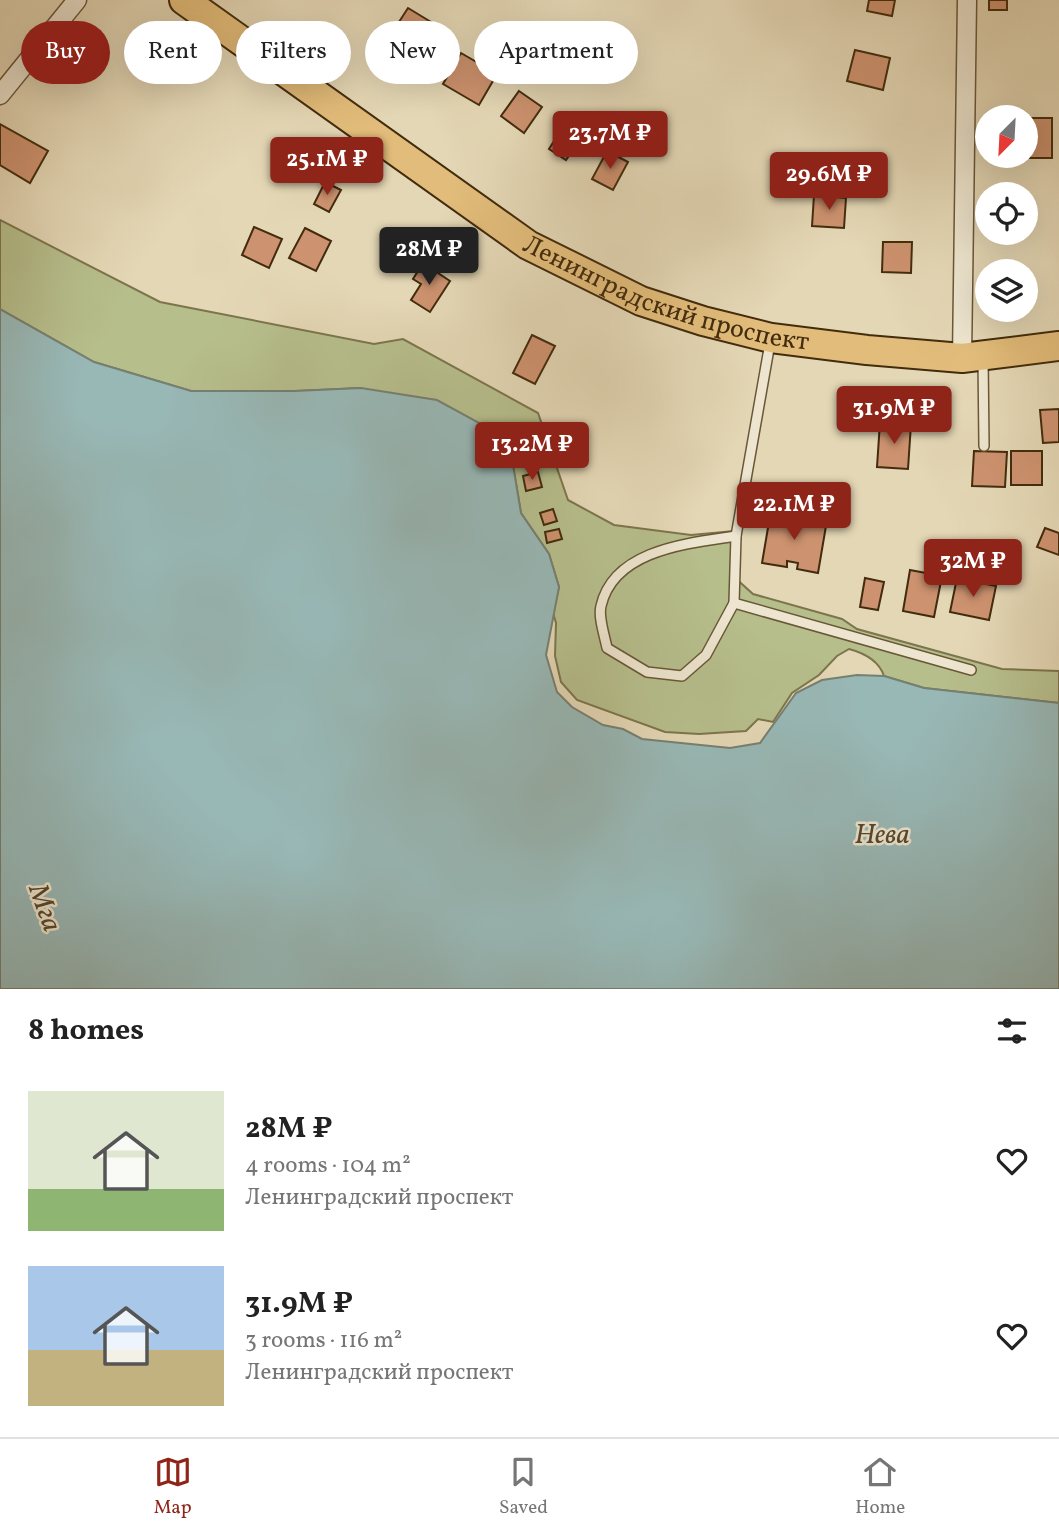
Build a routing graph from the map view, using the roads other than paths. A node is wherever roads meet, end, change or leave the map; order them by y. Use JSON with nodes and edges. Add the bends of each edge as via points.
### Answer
{"nodes":[{"id":1,"x":77,"y":0,"type":"edge"},
{"id":2,"x":184,"y":0,"type":"edge"},
{"id":3,"x":967,"y":0,"type":"edge"},
{"id":4,"x":0,"y":95,"type":"edge"},
{"id":5,"x":771,"y":338,"type":"junction"},
{"id":6,"x":1059,"y":345,"type":"edge"},
{"id":7,"x":972,"y":357,"type":"junction"},
{"id":8,"x":984,"y":446,"type":"dead end"},
{"id":9,"x":736,"y":536,"type":"junction"},
{"id":10,"x":734,"y":603,"type":"junction"},
{"id":11,"x":971,"y":670,"type":"dead end"}],
"edges":[{"from":1,"to":4,"type":"street"},
{"from":2,"to":5,"type":"main road","name":"Ленинградский проспект","via":[[528,245],[641,301]]},
{"from":3,"to":7,"type":"street"},
{"from":5,"to":7,"type":"main road","name":"Ленинградский проспект","via":[[867,351]]},
{"from":5,"to":9,"type":"lane"},
{"from":6,"to":7,"type":"main road","name":"Ленинградский проспект"},
{"from":7,"to":8,"type":"lane"},
{"from":9,"to":10,"type":"lane"},
{"from":9,"to":10,"type":"lane","via":[[652,552],[617,575],[600,607],[607,648],[647,672],[682,676],[706,656]]},
{"from":10,"to":11,"type":"lane"}]}
